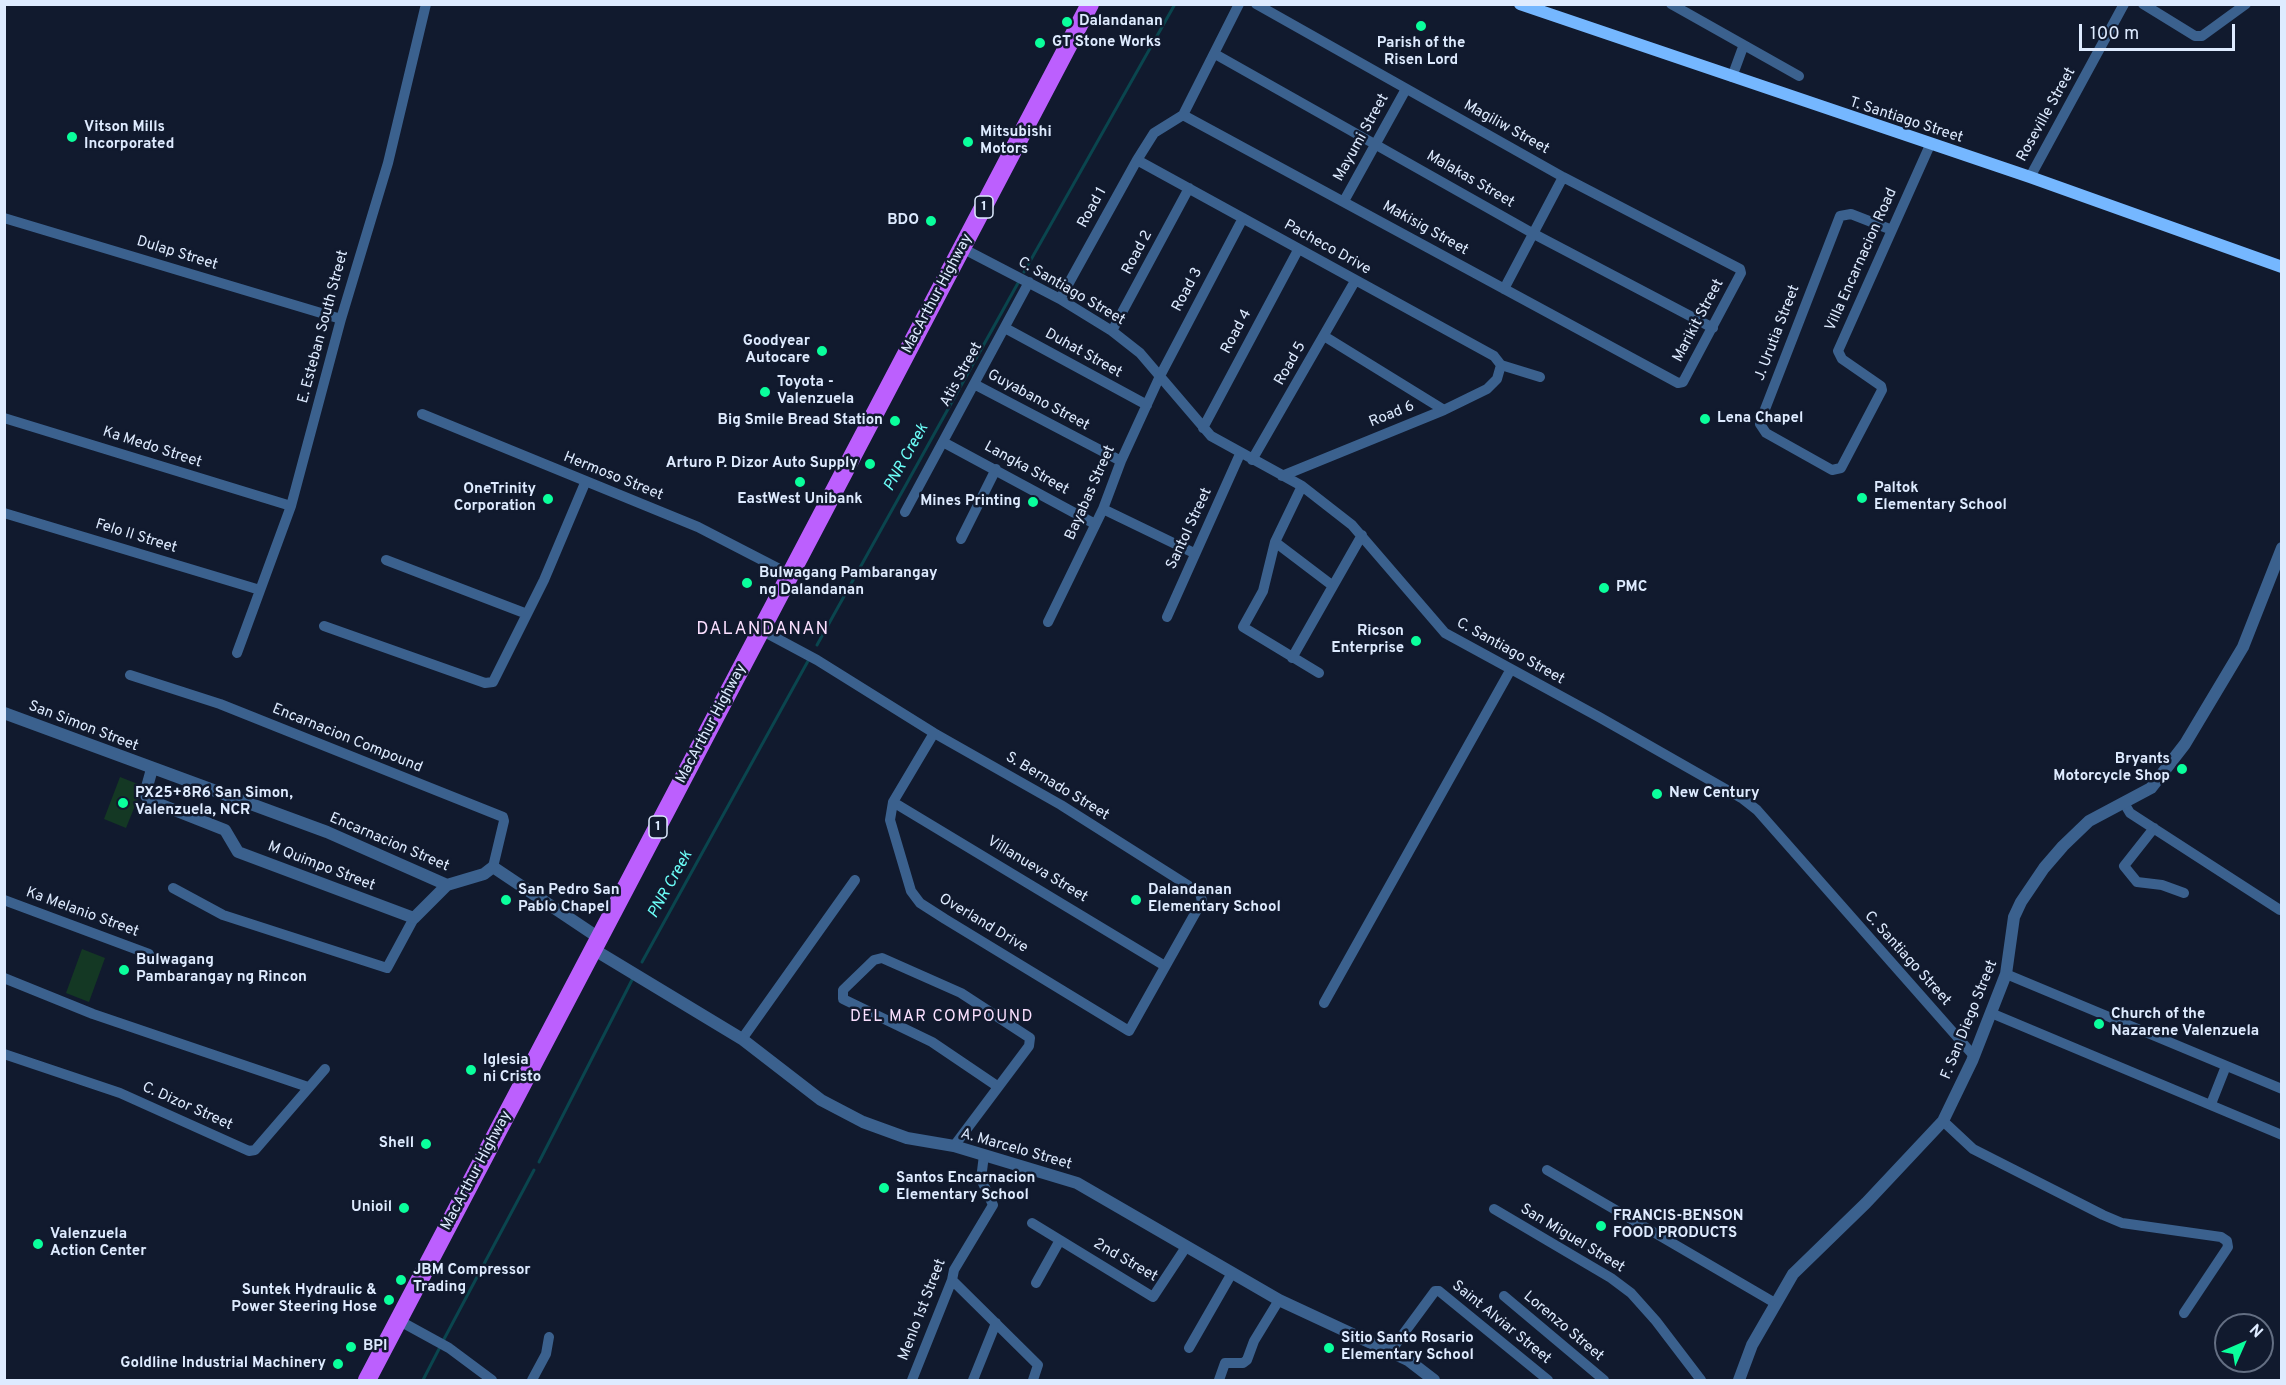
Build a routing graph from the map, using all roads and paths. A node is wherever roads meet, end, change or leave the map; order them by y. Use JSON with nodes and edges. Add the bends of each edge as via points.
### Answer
{"nodes":[{"id":1,"x":426,"y":4,"type":"edge"},
{"id":2,"x":1090,"y":4,"type":"edge"},
{"id":3,"x":1239,"y":4,"type":"edge"},
{"id":4,"x":1256,"y":4,"type":"edge"},
{"id":5,"x":1671,"y":4,"type":"edge"},
{"id":6,"x":2124,"y":4,"type":"edge"},
{"id":7,"x":2143,"y":4,"type":"edge"},
{"id":8,"x":1521,"y":5,"type":"edge"},
{"id":9,"x":2242,"y":5,"type":"edge"},
{"id":10,"x":1743,"y":47,"type":"junction"},
{"id":11,"x":1215,"y":54,"type":"junction"},
{"id":12,"x":1799,"y":76,"type":"dead end"},
{"id":13,"x":1732,"y":77,"type":"junction"},
{"id":14,"x":1406,"y":89,"type":"junction"},
{"id":15,"x":1183,"y":115,"type":"junction"},
{"id":16,"x":1377,"y":144,"type":"junction"},
{"id":17,"x":1930,"y":145,"type":"junction"},
{"id":18,"x":1137,"y":160,"type":"junction"},
{"id":19,"x":1563,"y":177,"type":"junction"},
{"id":20,"x":2030,"y":177,"type":"junction"},
{"id":21,"x":1189,"y":188,"type":"junction"},
{"id":22,"x":1344,"y":201,"type":"junction"},
{"id":23,"x":4,"y":218,"type":"edge"},
{"id":24,"x":1243,"y":218,"type":"junction"},
{"id":25,"x":1892,"y":230,"type":"junction"},
{"id":26,"x":1534,"y":234,"type":"junction"},
{"id":27,"x":962,"y":248,"type":"junction"},
{"id":28,"x":1298,"y":250,"type":"junction"},
{"id":29,"x":2282,"y":267,"type":"edge"},
{"id":30,"x":1742,"y":273,"type":"joint"},
{"id":31,"x":1355,"y":281,"type":"junction"},
{"id":32,"x":1029,"y":282,"type":"junction"},
{"id":33,"x":1504,"y":289,"type":"junction"},
{"id":34,"x":1060,"y":299,"type":"junction"},
{"id":35,"x":341,"y":319,"type":"junction"},
{"id":36,"x":1005,"y":328,"type":"junction"},
{"id":37,"x":1713,"y":328,"type":"junction"},
{"id":38,"x":1112,"y":331,"type":"junction"},
{"id":39,"x":1324,"y":336,"type":"junction"},
{"id":40,"x":1501,"y":365,"type":"junction"},
{"id":41,"x":1160,"y":376,"type":"junction"},
{"id":42,"x":1540,"y":377,"type":"dead end"},
{"id":43,"x":1683,"y":382,"type":"joint"},
{"id":44,"x":974,"y":384,"type":"junction"},
{"id":45,"x":1147,"y":405,"type":"junction"},
{"id":46,"x":1444,"y":410,"type":"junction"},
{"id":47,"x":422,"y":414,"type":"dead end"},
{"id":48,"x":4,"y":418,"type":"edge"},
{"id":49,"x":1203,"y":428,"type":"junction"},
{"id":50,"x":943,"y":442,"type":"junction"},
{"id":51,"x":1240,"y":454,"type":"junction"},
{"id":52,"x":1252,"y":460,"type":"junction"},
{"id":53,"x":1121,"y":461,"type":"junction"},
{"id":54,"x":1840,"y":468,"type":"joint"},
{"id":55,"x":996,"y":469,"type":"junction"},
{"id":56,"x":1282,"y":476,"type":"junction"},
{"id":57,"x":585,"y":483,"type":"junction"},
{"id":58,"x":1302,"y":486,"type":"junction"},
{"id":59,"x":291,"y":506,"type":"junction"},
{"id":60,"x":1103,"y":509,"type":"junction"},
{"id":61,"x":905,"y":512,"type":"dead end"},
{"id":62,"x":4,"y":513,"type":"edge"},
{"id":63,"x":1095,"y":524,"type":"junction"},
{"id":64,"x":1362,"y":536,"type":"junction"},
{"id":65,"x":961,"y":539,"type":"dead end"},
{"id":66,"x":1275,"y":542,"type":"junction"},
{"id":67,"x":2282,"y":548,"type":"edge"},
{"id":68,"x":1194,"y":554,"type":"junction"},
{"id":69,"x":386,"y":560,"type":"dead end"},
{"id":70,"x":790,"y":575,"type":"junction"},
{"id":71,"x":1333,"y":586,"type":"junction"},
{"id":72,"x":260,"y":590,"type":"junction"},
{"id":73,"x":527,"y":614,"type":"junction"},
{"id":74,"x":1167,"y":617,"type":"dead end"},
{"id":75,"x":1048,"y":622,"type":"dead end"},
{"id":76,"x":324,"y":626,"type":"dead end"},
{"id":77,"x":761,"y":630,"type":"junction"},
{"id":78,"x":237,"y":653,"type":"dead end"},
{"id":79,"x":1292,"y":658,"type":"junction"},
{"id":80,"x":1511,"y":669,"type":"junction"},
{"id":81,"x":1319,"y":673,"type":"dead end"},
{"id":82,"x":130,"y":675,"type":"dead end"},
{"id":83,"x":4,"y":713,"type":"edge"},
{"id":84,"x":934,"y":733,"type":"junction"},
{"id":85,"x":152,"y":769,"type":"junction"},
{"id":86,"x":892,"y":802,"type":"junction"},
{"id":87,"x":2124,"y":803,"type":"junction"},
{"id":88,"x":2154,"y":828,"type":"junction"},
{"id":89,"x":493,"y":867,"type":"junction"},
{"id":90,"x":855,"y":880,"type":"dead end"},
{"id":91,"x":447,"y":885,"type":"junction"},
{"id":92,"x":173,"y":888,"type":"dead end"},
{"id":93,"x":2184,"y":893,"type":"dead end"},
{"id":94,"x":4,"y":900,"type":"edge"},
{"id":95,"x":2280,"y":910,"type":"edge"},
{"id":96,"x":414,"y":918,"type":"junction"},
{"id":97,"x":596,"y":943,"type":"junction"},
{"id":98,"x":149,"y":954,"type":"dead end"},
{"id":99,"x":1165,"y":966,"type":"junction"},
{"id":100,"x":2006,"y":974,"type":"junction"},
{"id":101,"x":4,"y":978,"type":"edge"},
{"id":102,"x":1323,"y":1003,"type":"dead end"},
{"id":103,"x":1991,"y":1014,"type":"junction"},
{"id":104,"x":1129,"y":1031,"type":"joint"},
{"id":105,"x":742,"y":1039,"type":"junction"},
{"id":106,"x":4,"y":1054,"type":"edge"},
{"id":107,"x":1974,"y":1056,"type":"junction"},
{"id":108,"x":2226,"y":1066,"type":"junction"},
{"id":109,"x":325,"y":1069,"type":"dead end"},
{"id":110,"x":998,"y":1086,"type":"junction"},
{"id":111,"x":308,"y":1087,"type":"junction"},
{"id":112,"x":2282,"y":1089,"type":"edge"},
{"id":113,"x":2211,"y":1104,"type":"junction"},
{"id":114,"x":1943,"y":1121,"type":"junction"},
{"id":115,"x":2282,"y":1135,"type":"edge"},
{"id":116,"x":954,"y":1146,"type":"junction"},
{"id":117,"x":984,"y":1155,"type":"junction"},
{"id":118,"x":1547,"y":1170,"type":"dead end"},
{"id":119,"x":1494,"y":1209,"type":"dead end"},
{"id":120,"x":1032,"y":1223,"type":"dead end"},
{"id":121,"x":1060,"y":1240,"type":"junction"},
{"id":122,"x":1186,"y":1247,"type":"junction"},
{"id":123,"x":1232,"y":1273,"type":"junction"},
{"id":124,"x":952,"y":1280,"type":"junction"},
{"id":125,"x":1036,"y":1283,"type":"dead end"},
{"id":126,"x":1504,"y":1296,"type":"dead end"},
{"id":127,"x":1279,"y":1300,"type":"junction"},
{"id":128,"x":1775,"y":1303,"type":"junction"},
{"id":129,"x":2184,"y":1313,"type":"dead end"},
{"id":130,"x":398,"y":1320,"type":"junction"},
{"id":131,"x":996,"y":1323,"type":"junction"},
{"id":132,"x":549,"y":1337,"type":"dead end"},
{"id":133,"x":1189,"y":1348,"type":"dead end"},
{"id":134,"x":1390,"y":1352,"type":"junction"},
{"id":135,"x":367,"y":1380,"type":"edge"},
{"id":136,"x":492,"y":1380,"type":"edge"},
{"id":137,"x":532,"y":1380,"type":"edge"},
{"id":138,"x":912,"y":1380,"type":"edge"},
{"id":139,"x":973,"y":1380,"type":"edge"},
{"id":140,"x":1033,"y":1380,"type":"edge"},
{"id":141,"x":1219,"y":1380,"type":"edge"},
{"id":142,"x":1434,"y":1380,"type":"edge"},
{"id":143,"x":1548,"y":1380,"type":"edge"},
{"id":144,"x":1604,"y":1380,"type":"edge"},
{"id":145,"x":1701,"y":1380,"type":"edge"},
{"id":146,"x":1739,"y":1380,"type":"edge"}],
"edges":[{"from":1,"to":35,"type":"street","name":"E. Esteban South Street","via":[[388,163]]},
{"from":2,"to":27,"type":"highway","name":"MacArthur Highway","number":"1"},
{"from":3,"to":11,"type":"street"},
{"from":4,"to":14,"type":"street","name":"Magiliw Street"},
{"from":5,"to":10,"type":"street"},
{"from":6,"to":20,"type":"street","name":"Roseville Street"},
{"from":7,"to":9,"type":"street","via":[[2195,36],[2202,36]]},
{"from":8,"to":13,"type":"main road","name":"T. Santiago Street"},
{"from":10,"to":12,"type":"street"},
{"from":10,"to":13,"type":"street"},
{"from":11,"to":15,"type":"street"},
{"from":11,"to":16,"type":"street","name":"Malakas Street"},
{"from":13,"to":17,"type":"main road","name":"T. Santiago Street"},
{"from":14,"to":16,"type":"street","name":"Mayumi Street"},
{"from":14,"to":19,"type":"street","name":"Magiliw Street"},
{"from":15,"to":18,"type":"street","name":"Road 1","via":[[1154,134]]},
{"from":15,"to":22,"type":"street","name":"Makisig Street"},
{"from":16,"to":22,"type":"street","name":"Mayumi Street"},
{"from":16,"to":26,"type":"street","name":"Malakas Street"},
{"from":17,"to":20,"type":"main road","name":"T. Santiago Street"},
{"from":17,"to":25,"type":"street","name":"Villa Encarnacion Road"},
{"from":18,"to":21,"type":"street","name":"Pacheco Drive"},
{"from":18,"to":34,"type":"street","name":"Road 1"},
{"from":19,"to":26,"type":"street"},
{"from":19,"to":30,"type":"street","name":"Magiliw Street"},
{"from":20,"to":29,"type":"main road","name":"T. Santiago Street"},
{"from":21,"to":24,"type":"street","name":"Pacheco Drive"},
{"from":21,"to":38,"type":"street","name":"Road 2"},
{"from":22,"to":33,"type":"street","name":"Makisig Street"},
{"from":23,"to":35,"type":"street","name":"Dulap Street"},
{"from":24,"to":28,"type":"street","name":"Pacheco Drive"},
{"from":24,"to":41,"type":"street","name":"Road 3"},
{"from":25,"to":54,"type":"street","name":"Villa Encarnacion Road","via":[[1838,351],[1842,359],[1882,390]]},
{"from":25,"to":54,"type":"street","name":"J. Urutia Street","via":[[1851,214],[1840,216],[1760,424],[1766,433],[1832,470]]},
{"from":26,"to":33,"type":"street"},
{"from":26,"to":37,"type":"street","name":"Malakas Street"},
{"from":27,"to":32,"type":"street","name":"C. Santiago Street"},
{"from":27,"to":70,"type":"highway","name":"MacArthur Highway","number":"1"},
{"from":28,"to":31,"type":"street","name":"Pacheco Drive"},
{"from":28,"to":49,"type":"street","name":"Road 4"},
{"from":30,"to":37,"type":"street","name":"Marikit Street"},
{"from":31,"to":39,"type":"street","name":"Road 5"},
{"from":31,"to":40,"type":"street","name":"Pacheco Drive","via":[[1494,356]]},
{"from":32,"to":34,"type":"street","name":"C. Santiago Street"},
{"from":32,"to":36,"type":"street","name":"Atis Street"},
{"from":33,"to":43,"type":"street","name":"Makisig Street","via":[[1678,383]]},
{"from":34,"to":38,"type":"street","name":"C. Santiago Street"},
{"from":35,"to":59,"type":"street","name":"E. Esteban South Street"},
{"from":36,"to":44,"type":"street","name":"Atis Street"},
{"from":36,"to":45,"type":"street","name":"Duhat Street"},
{"from":37,"to":43,"type":"street","name":"Marikit Street"},
{"from":38,"to":41,"type":"street","name":"C. Santiago Street","via":[[1140,353]]},
{"from":39,"to":46,"type":"street"},
{"from":39,"to":52,"type":"street","name":"Road 5"},
{"from":40,"to":42,"type":"street"},
{"from":40,"to":46,"type":"street","name":"Road 6","via":[[1497,379],[1487,389]]},
{"from":41,"to":45,"type":"street","name":"Bayabas Street"},
{"from":41,"to":49,"type":"street","name":"C. Santiago Street"},
{"from":44,"to":50,"type":"street","name":"Atis Street"},
{"from":44,"to":53,"type":"street","name":"Guyabano Street"},
{"from":45,"to":53,"type":"street","name":"Bayabas Street"},
{"from":46,"to":56,"type":"street","name":"Road 6"},
{"from":47,"to":57,"type":"street","name":"Hermoso Street"},
{"from":48,"to":59,"type":"street","name":"Ka Medo Street"},
{"from":49,"to":51,"type":"street","name":"C. Santiago Street"},
{"from":50,"to":55,"type":"street","name":"Langka Street"},
{"from":50,"to":61,"type":"street","name":"Atis Street"},
{"from":51,"to":52,"type":"street","name":"C. Santiago Street"},
{"from":51,"to":68,"type":"street","name":"Santol Street"},
{"from":52,"to":56,"type":"street","name":"C. Santiago Street"},
{"from":53,"to":60,"type":"street","name":"Bayabas Street"},
{"from":55,"to":63,"type":"street","name":"Langka Street"},
{"from":55,"to":65,"type":"street"},
{"from":56,"to":58,"type":"street","name":"C. Santiago Street"},
{"from":57,"to":70,"type":"street","name":"Hermoso Street","via":[[698,527]]},
{"from":57,"to":73,"type":"street"},
{"from":58,"to":64,"type":"street","name":"C. Santiago Street"},
{"from":58,"to":66,"type":"street"},
{"from":59,"to":72,"type":"street","name":"E. Esteban South Street"},
{"from":60,"to":63,"type":"street","name":"Bayabas Street"},
{"from":60,"to":68,"type":"street"},
{"from":62,"to":72,"type":"street","name":"Felo II Street"},
{"from":63,"to":75,"type":"street","name":"Bayabas Street"},
{"from":64,"to":71,"type":"street"},
{"from":64,"to":80,"type":"street","name":"C. Santiago Street","via":[[1445,633]]},
{"from":66,"to":71,"type":"street"},
{"from":66,"to":79,"type":"street","via":[[1263,591],[1243,627]]},
{"from":67,"to":87,"type":"street","name":"F. San Diego Street","via":[[2243,647],[2199,722],[2151,788]]},
{"from":68,"to":74,"type":"street","name":"Santol Street"},
{"from":69,"to":73,"type":"street"},
{"from":70,"to":77,"type":"highway","name":"MacArthur Highway","number":"1"},
{"from":71,"to":79,"type":"street"},
{"from":72,"to":78,"type":"street","name":"E. Esteban South Street"},
{"from":73,"to":76,"type":"street","via":[[493,682],[485,683]]},
{"from":77,"to":84,"type":"street","name":"S. Bernado Street"},
{"from":77,"to":97,"type":"highway","name":"MacArthur Highway","number":"1"},
{"from":79,"to":81,"type":"street"},
{"from":80,"to":102,"type":"street"},
{"from":80,"to":107,"type":"street","name":"C. Santiago Street","via":[[1757,810]]},
{"from":82,"to":89,"type":"street","name":"Encarnacion Compound","via":[[220,704],[503,817]]},
{"from":83,"to":85,"type":"street","name":"San Simon Street"},
{"from":84,"to":86,"type":"street"},
{"from":84,"to":99,"type":"street","name":"S. Bernado Street","via":[[1061,805],[1200,893],[1202,901]]},
{"from":85,"to":91,"type":"street","name":"Encarnacion Street","via":[[327,832]]},
{"from":85,"to":96,"type":"street","name":"M Quimpo Street","via":[[145,794],[149,801],[228,832],[238,852]]},
{"from":86,"to":99,"type":"street","name":"Villanueva Street"},
{"from":86,"to":104,"type":"street","name":"Overland Drive","via":[[890,820],[896,848],[911,891],[920,903]]},
{"from":87,"to":88,"type":"street","via":[[2130,813]]},
{"from":87,"to":100,"type":"street","name":"F. San Diego Street","via":[[2089,821],[2044,868],[2014,917]]},
{"from":88,"to":93,"type":"street","via":[[2124,866],[2137,882]]},
{"from":88,"to":95,"type":"street"},
{"from":89,"to":91,"type":"street","name":"Encarnacion Street","via":[[484,874]]},
{"from":89,"to":97,"type":"street"},
{"from":90,"to":105,"type":"street"},
{"from":91,"to":96,"type":"street"},
{"from":92,"to":96,"type":"street","via":[[223,915],[387,968]]},
{"from":94,"to":98,"type":"street","name":"Ka Melanio Street"},
{"from":97,"to":105,"type":"street","name":"A. Marcelo Street"},
{"from":97,"to":130,"type":"highway","name":"MacArthur Highway","number":"1"},
{"from":99,"to":104,"type":"street","name":"S. Bernado Street"},
{"from":100,"to":103,"type":"street","name":"F. San Diego Street"},
{"from":100,"to":108,"type":"street"},
{"from":101,"to":111,"type":"street","via":[[93,1014]]},
{"from":103,"to":107,"type":"street","name":"F. San Diego Street"},
{"from":103,"to":113,"type":"street"},
{"from":105,"to":116,"type":"street","name":"A. Marcelo Street","via":[[821,1100],[863,1122],[907,1138]]},
{"from":106,"to":111,"type":"street","name":"C. Dizor Street","via":[[120,1093],[249,1151],[255,1150]]},
{"from":107,"to":114,"type":"street","name":"F. San Diego Street"},
{"from":108,"to":112,"type":"street"},
{"from":108,"to":113,"type":"street"},
{"from":109,"to":111,"type":"street","name":"C. Dizor Street"},
{"from":110,"to":110,"type":"street","via":[[1029,1046],[1030,1038],[961,993],[882,958],[874,960],[843,990],[843,999],[932,1042]]},
{"from":110,"to":116,"type":"street"},
{"from":113,"to":115,"type":"street"},
{"from":114,"to":128,"type":"street","name":"F. San Diego Street","via":[[1793,1274]]},
{"from":114,"to":129,"type":"street","via":[[1973,1149],[2103,1215],[2122,1223],[2227,1241],[2228,1247]]},
{"from":116,"to":117,"type":"street","name":"A. Marcelo Street"},
{"from":117,"to":122,"type":"street","name":"A. Marcelo Street","via":[[1077,1183]]},
{"from":117,"to":124,"type":"street","name":"Menlo 1st Street","via":[[981,1179],[993,1205],[967,1245]]},
{"from":118,"to":128,"type":"street"},
{"from":119,"to":145,"type":"street","name":"San Miguel Street","via":[[1631,1293]]},
{"from":120,"to":121,"type":"street","name":"2nd Street"},
{"from":121,"to":122,"type":"street","name":"2nd Street","via":[[1153,1297]]},
{"from":121,"to":125,"type":"street"},
{"from":122,"to":123,"type":"street","name":"A. Marcelo Street"},
{"from":123,"to":127,"type":"street","name":"A. Marcelo Street"},
{"from":123,"to":133,"type":"street"},
{"from":124,"to":131,"type":"street"},
{"from":124,"to":138,"type":"street","name":"Menlo 1st Street"},
{"from":126,"to":144,"type":"street","name":"Lorenzo Street"},
{"from":127,"to":134,"type":"street","name":"A. Marcelo Street"},
{"from":127,"to":141,"type":"street","via":[[1247,1360],[1224,1363]]},
{"from":128,"to":146,"type":"street","name":"F. San Diego Street","via":[[1752,1345]]},
{"from":130,"to":135,"type":"highway","name":"MacArthur Highway","number":"1"},
{"from":130,"to":136,"type":"street","via":[[449,1348]]},
{"from":131,"to":139,"type":"street"},
{"from":131,"to":140,"type":"street","via":[[1038,1365]]},
{"from":132,"to":137,"type":"street","via":[[546,1354]]},
{"from":134,"to":142,"type":"street","name":"A. Marcelo Street"},
{"from":134,"to":143,"type":"street","name":"Saint Alviar Street","via":[[1438,1291]]}]}
